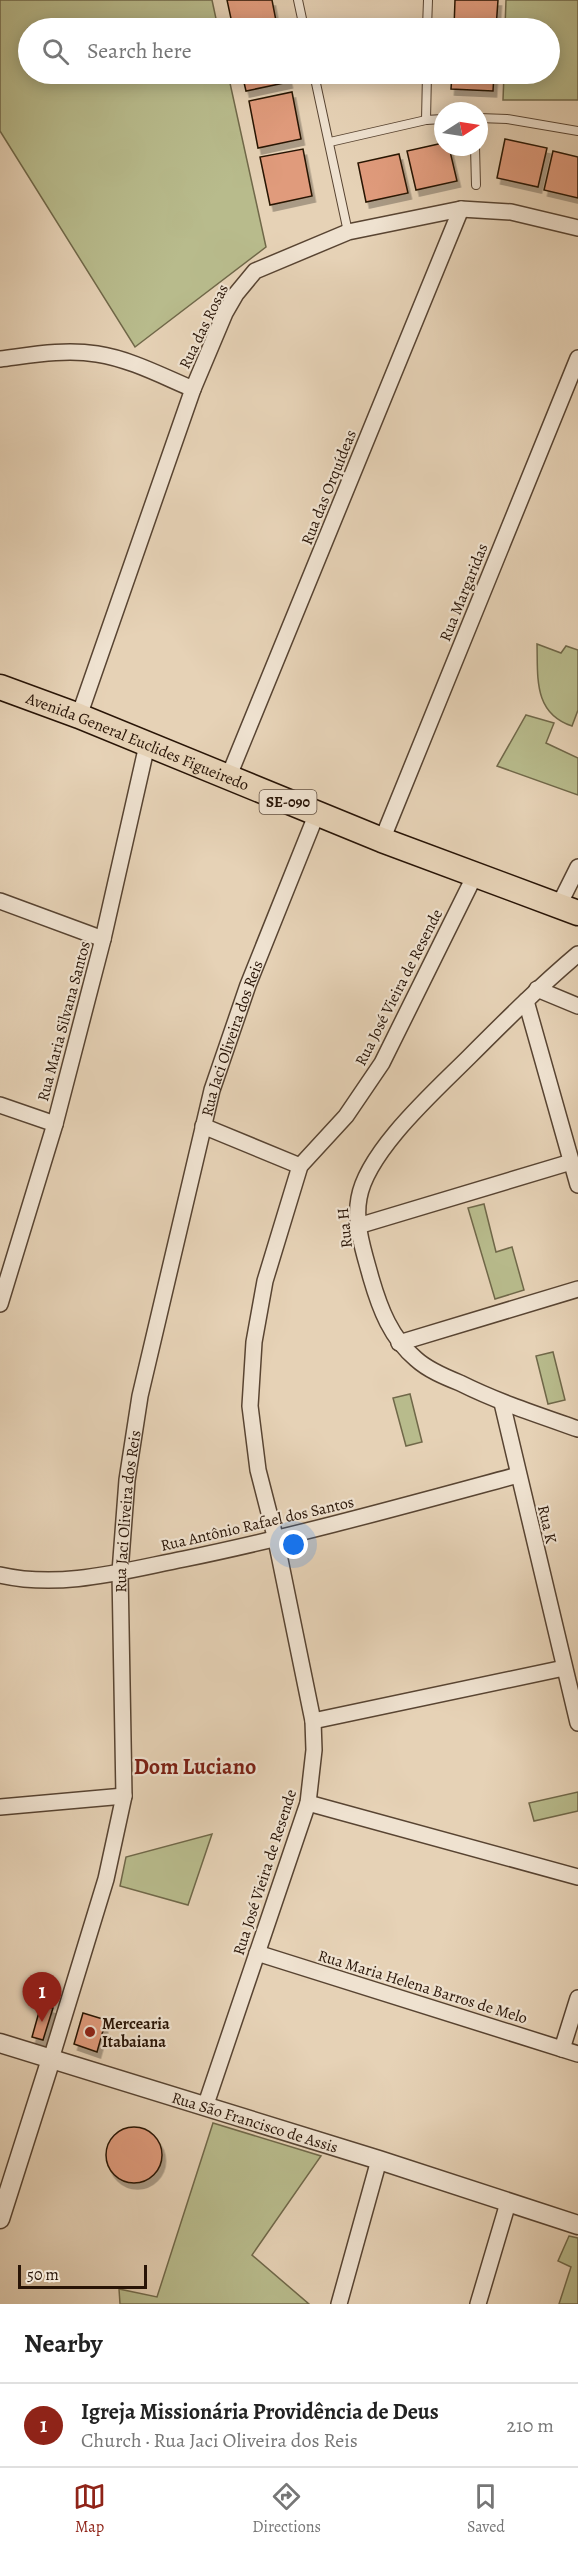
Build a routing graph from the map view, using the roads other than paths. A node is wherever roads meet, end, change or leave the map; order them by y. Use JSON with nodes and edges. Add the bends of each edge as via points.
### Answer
{"nodes":[{"id":1,"x":298,"y":0,"type":"edge"},
{"id":2,"x":428,"y":0,"type":"edge"},
{"id":3,"x":302,"y":18,"type":"edge"},
{"id":4,"x":428,"y":18,"type":"edge"},
{"id":5,"x":316,"y":84,"type":"edge"},
{"id":6,"x":427,"y":84,"type":"edge"},
{"id":7,"x":488,"y":118,"type":"edge"},
{"id":8,"x":426,"y":120,"type":"junction"},
{"id":9,"x":434,"y":120,"type":"edge"},
{"id":10,"x":578,"y":131,"type":"edge"},
{"id":11,"x":330,"y":142,"type":"junction"},
{"id":12,"x":475,"y":156,"type":"edge"},
{"id":13,"x":476,"y":185,"type":"dead end"},
{"id":14,"x":460,"y":209,"type":"junction"},
{"id":15,"x":578,"y":228,"type":"edge"},
{"id":16,"x":348,"y":232,"type":"junction"},
{"id":17,"x":578,"y":358,"type":"edge"},
{"id":18,"x":0,"y":359,"type":"edge"},
{"id":19,"x":193,"y":389,"type":"junction"},
{"id":20,"x":0,"y":687,"type":"edge"},
{"id":21,"x":79,"y":716,"type":"junction"},
{"id":22,"x":147,"y":745,"type":"junction"},
{"id":23,"x":228,"y":778,"type":"junction"},
{"id":24,"x":317,"y":813,"type":"junction"},
{"id":25,"x":382,"y":840,"type":"junction"},
{"id":26,"x":578,"y":867,"type":"edge"},
{"id":27,"x":474,"y":875,"type":"junction"},
{"id":28,"x":0,"y":901,"type":"edge"},
{"id":29,"x":568,"y":909,"type":"edge"},
{"id":30,"x":103,"y":939,"type":"junction"},
{"id":31,"x":578,"y":954,"type":"edge"},
{"id":32,"x":537,"y":989,"type":"junction"},
{"id":33,"x":526,"y":1001,"type":"junction"},
{"id":34,"x":578,"y":1006,"type":"edge"},
{"id":35,"x":0,"y":1105,"type":"edge"},
{"id":36,"x":55,"y":1124,"type":"junction"},
{"id":37,"x":203,"y":1126,"type":"junction"},
{"id":38,"x":571,"y":1136,"type":"edge"},
{"id":39,"x":571,"y":1162,"type":"junction"},
{"id":40,"x":300,"y":1166,"type":"junction"},
{"id":41,"x":578,"y":1185,"type":"edge"},
{"id":42,"x":358,"y":1226,"type":"junction"},
{"id":43,"x":578,"y":1289,"type":"edge"},
{"id":44,"x":0,"y":1304,"type":"edge"},
{"id":45,"x":399,"y":1342,"type":"junction"},
{"id":46,"x":502,"y":1403,"type":"junction"},
{"id":47,"x":578,"y":1429,"type":"edge"},
{"id":48,"x":518,"y":1475,"type":"junction"},
{"id":49,"x":276,"y":1540,"type":"junction"},
{"id":50,"x":120,"y":1572,"type":"junction"},
{"id":51,"x":0,"y":1575,"type":"edge"},
{"id":52,"x":564,"y":1668,"type":"junction"},
{"id":53,"x":313,"y":1721,"type":"junction"},
{"id":54,"x":578,"y":1723,"type":"edge"},
{"id":55,"x":124,"y":1797,"type":"junction"},
{"id":56,"x":308,"y":1803,"type":"junction"},
{"id":57,"x":0,"y":1807,"type":"edge"},
{"id":58,"x":578,"y":1877,"type":"edge"},
{"id":59,"x":257,"y":1953,"type":"junction"},
{"id":60,"x":578,"y":1998,"type":"edge"},
{"id":61,"x":0,"y":2043,"type":"edge"},
{"id":62,"x":562,"y":2049,"type":"junction"},
{"id":63,"x":578,"y":2054,"type":"edge"},
{"id":64,"x":51,"y":2059,"type":"junction"},
{"id":65,"x":205,"y":2107,"type":"junction"},
{"id":66,"x":378,"y":2160,"type":"junction"},
{"id":67,"x":508,"y":2203,"type":"junction"},
{"id":68,"x":0,"y":2219,"type":"edge"},
{"id":69,"x":578,"y":2225,"type":"edge"},
{"id":70,"x":339,"y":2304,"type":"edge"},
{"id":71,"x":478,"y":2304,"type":"edge"}],
"edges":[{"from":1,"to":3,"type":"lane"},
{"from":2,"to":4,"type":"lane"},
{"from":5,"to":11,"type":"lane"},
{"from":6,"to":8,"type":"lane"},
{"from":7,"to":10,"type":"lane"},
{"from":8,"to":9,"type":"lane"},
{"from":8,"to":11,"type":"lane"},
{"from":11,"to":16,"type":"lane"},
{"from":12,"to":13,"type":"lane"},
{"from":14,"to":15,"type":"street","name":"Rua das Rosas","via":[[511,212]]},
{"from":14,"to":16,"type":"street","name":"Rua das Rosas"},
{"from":14,"to":23,"type":"street","name":"Rua das Orquídeas"},
{"from":16,"to":19,"type":"street","name":"Rua das Rosas","via":[[255,271],[225,313]]},
{"from":17,"to":25,"type":"street","name":"Rua Margaridas"},
{"from":18,"to":19,"type":"street","via":[[68,352],[99,354]]},
{"from":19,"to":21,"type":"street","name":"Rua das Rosas"},
{"from":20,"to":21,"type":"main road","name":"Avenida General Euclides Figueiredo","number":"SE-090"},
{"from":21,"to":22,"type":"main road","name":"Avenida General Euclides Figueiredo","number":"SE-090"},
{"from":22,"to":23,"type":"main road","name":"Avenida General Euclides Figueiredo","number":"SE-090"},
{"from":22,"to":30,"type":"street","name":"Rua Maria Silvana Santos"},
{"from":23,"to":24,"type":"main road","name":"Avenida General Euclides Figueiredo","number":"SE-090"},
{"from":24,"to":25,"type":"main road","name":"Avenida General Euclides Figueiredo","number":"SE-090"},
{"from":24,"to":37,"type":"street","name":"Rua Jaci Oliveira dos Reis","via":[[248,985]]},
{"from":25,"to":27,"type":"main road","name":"Avenida General Euclides Figueiredo","number":"SE-090"},
{"from":26,"to":29,"type":"street"},
{"from":27,"to":29,"type":"main road","name":"Avenida General Euclides Figueiredo","number":"SE-090"},
{"from":27,"to":40,"type":"street","name":"Rua José Vieira de Resende","via":[[382,1063],[346,1116]]},
{"from":28,"to":30,"type":"street"},
{"from":30,"to":36,"type":"street","name":"Rua Maria Silvana Santos"},
{"from":31,"to":32,"type":"street","name":"Rua H"},
{"from":32,"to":33,"type":"street","name":"Rua H"},
{"from":32,"to":34,"type":"street"},
{"from":33,"to":38,"type":"street"},
{"from":33,"to":42,"type":"street","name":"Rua H","via":[[405,1121],[362,1186]]},
{"from":35,"to":36,"type":"street"},
{"from":36,"to":44,"type":"street","name":"Rua Maria Silvana Santos"},
{"from":37,"to":40,"type":"street"},
{"from":37,"to":50,"type":"street","name":"Rua Jaci Oliveira dos Reis","via":[[140,1396],[127,1480]]},
{"from":38,"to":39,"type":"street"},
{"from":39,"to":41,"type":"street"},
{"from":39,"to":42,"type":"street"},
{"from":40,"to":49,"type":"street","name":"Rua José Vieira de Resende","via":[[275,1242],[254,1342],[250,1406],[255,1450]]},
{"from":42,"to":45,"type":"street","name":"Rua H","via":[[377,1297]]},
{"from":43,"to":45,"type":"street"},
{"from":45,"to":46,"type":"street","name":"Rua H","via":[[426,1366]]},
{"from":46,"to":47,"type":"street","name":"Rua H"},
{"from":46,"to":48,"type":"street","name":"Rua K"},
{"from":48,"to":49,"type":"street","name":"Rua Antônio Rafael dos Santos"},
{"from":48,"to":52,"type":"street","name":"Rua K"},
{"from":49,"to":50,"type":"street","name":"Rua Antônio Rafael dos Santos"},
{"from":49,"to":53,"type":"street","name":"Rua José Vieira de Resende"},
{"from":50,"to":51,"type":"street","name":"Rua Antônio Rafael dos Santos","via":[[63,1580]]},
{"from":50,"to":55,"type":"street","name":"Rua Jaci Oliveira dos Reis"},
{"from":52,"to":53,"type":"street"},
{"from":52,"to":54,"type":"street","name":"Rua K"},
{"from":53,"to":56,"type":"street","name":"Rua José Vieira de Resende"},
{"from":55,"to":57,"type":"street"},
{"from":55,"to":64,"type":"street","name":"Rua Jaci Oliveira dos Reis","via":[[102,1890]]},
{"from":56,"to":58,"type":"street"},
{"from":56,"to":59,"type":"street","name":"Rua José Vieira de Resende"},
{"from":59,"to":62,"type":"street","name":"Rua Maria Helena Barros de Melo"},
{"from":59,"to":65,"type":"street","name":"Rua José Vieira de Resende"},
{"from":60,"to":62,"type":"street"},
{"from":61,"to":64,"type":"street","name":"Rua São Francisco de Assis"},
{"from":62,"to":63,"type":"street","name":"Rua Maria Helena Barros de Melo"},
{"from":64,"to":65,"type":"street","name":"Rua São Francisco de Assis"},
{"from":64,"to":68,"type":"street","name":"Rua Jaci Oliveira dos Reis"},
{"from":65,"to":66,"type":"street","name":"Rua São Francisco de Assis"},
{"from":66,"to":67,"type":"street","name":"Rua São Francisco de Assis"},
{"from":66,"to":70,"type":"street"},
{"from":67,"to":69,"type":"street","name":"Rua São Francisco de Assis"},
{"from":67,"to":71,"type":"street"}]}
